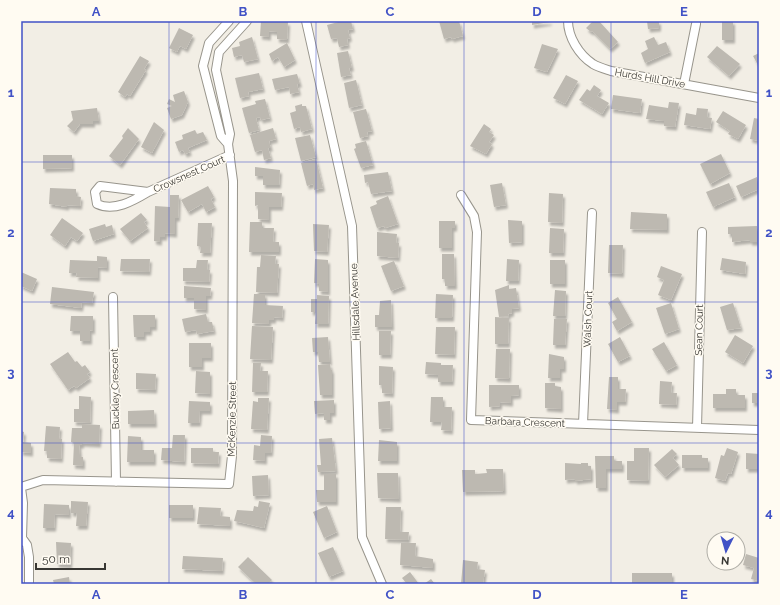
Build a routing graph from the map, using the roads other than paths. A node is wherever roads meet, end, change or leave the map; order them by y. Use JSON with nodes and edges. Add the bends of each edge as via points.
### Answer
{"nodes":[{"id":1,"x":229,"y":21,"type":"edge"},
{"id":2,"x":247,"y":21,"type":"edge"},
{"id":3,"x":306,"y":21,"type":"edge"},
{"id":4,"x":568,"y":21,"type":"edge"},
{"id":5,"x":696,"y":24,"type":"dead end"},
{"id":6,"x":684,"y":84,"type":"junction"},
{"id":7,"x":759,"y":98,"type":"edge"},
{"id":8,"x":228,"y":144,"type":"junction"},
{"id":9,"x":230,"y":155,"type":"junction"},
{"id":10,"x":148,"y":192,"type":"junction"},
{"id":11,"x":461,"y":195,"type":"dead end"},
{"id":12,"x":592,"y":213,"type":"dead end"},
{"id":13,"x":702,"y":232,"type":"dead end"},
{"id":14,"x":113,"y":297,"type":"dead end"},
{"id":15,"x":584,"y":424,"type":"junction"},
{"id":16,"x":697,"y":428,"type":"junction"},
{"id":17,"x":759,"y":430,"type":"edge"},
{"id":18,"x":116,"y":482,"type":"junction"},
{"id":19,"x":21,"y":488,"type":"edge"},
{"id":20,"x":22,"y":539,"type":"edge"},
{"id":21,"x":29,"y":584,"type":"edge"},
{"id":22,"x":382,"y":584,"type":"edge"}],
"edges":[{"from":1,"to":8,"type":"street","name":"McKenzie Street","via":[[209,43],[203,66],[221,136]]},
{"from":2,"to":8,"type":"street","name":"McKenzie Street","via":[[219,52],[216,70],[230,134]]},
{"from":3,"to":22,"type":"street","name":"Hillsdale Avenue","via":[[351,216],[362,537]]},
{"from":4,"to":6,"type":"street","name":"Hurds Hill Drive","via":[[568,29],[576,47],[593,64],[611,71]]},
{"from":5,"to":6,"type":"street"},
{"from":6,"to":7,"type":"street","name":"Hurds Hill Drive"},
{"from":8,"to":9,"type":"street","name":"McKenzie Street"},
{"from":9,"to":10,"type":"street","name":"Crowsnest Court"},
{"from":9,"to":18,"type":"street","name":"McKenzie Street","via":[[233,197],[232,456],[229,484]]},
{"from":10,"to":10,"type":"street","name":"Crowsnest Court","via":[[115,207],[97,204],[95,199],[95,192],[100,186]]},
{"from":11,"to":15,"type":"street","name":"Barbara Crescent","via":[[474,216],[477,232],[471,420]]},
{"from":12,"to":15,"type":"street","name":"Walsh Court"},
{"from":13,"to":16,"type":"street","name":"Sean Court"},
{"from":14,"to":18,"type":"street","name":"Buckley Crescent"},
{"from":15,"to":16,"type":"street","name":"Barbara Crescent"},
{"from":16,"to":17,"type":"street","name":"Barbara Crescent"},
{"from":18,"to":19,"type":"street","name":"McKenzie Street","via":[[43,480]]},
{"from":19,"to":20,"type":"street"},
{"from":20,"to":21,"type":"street","via":[[27,545],[29,557]]}]}
